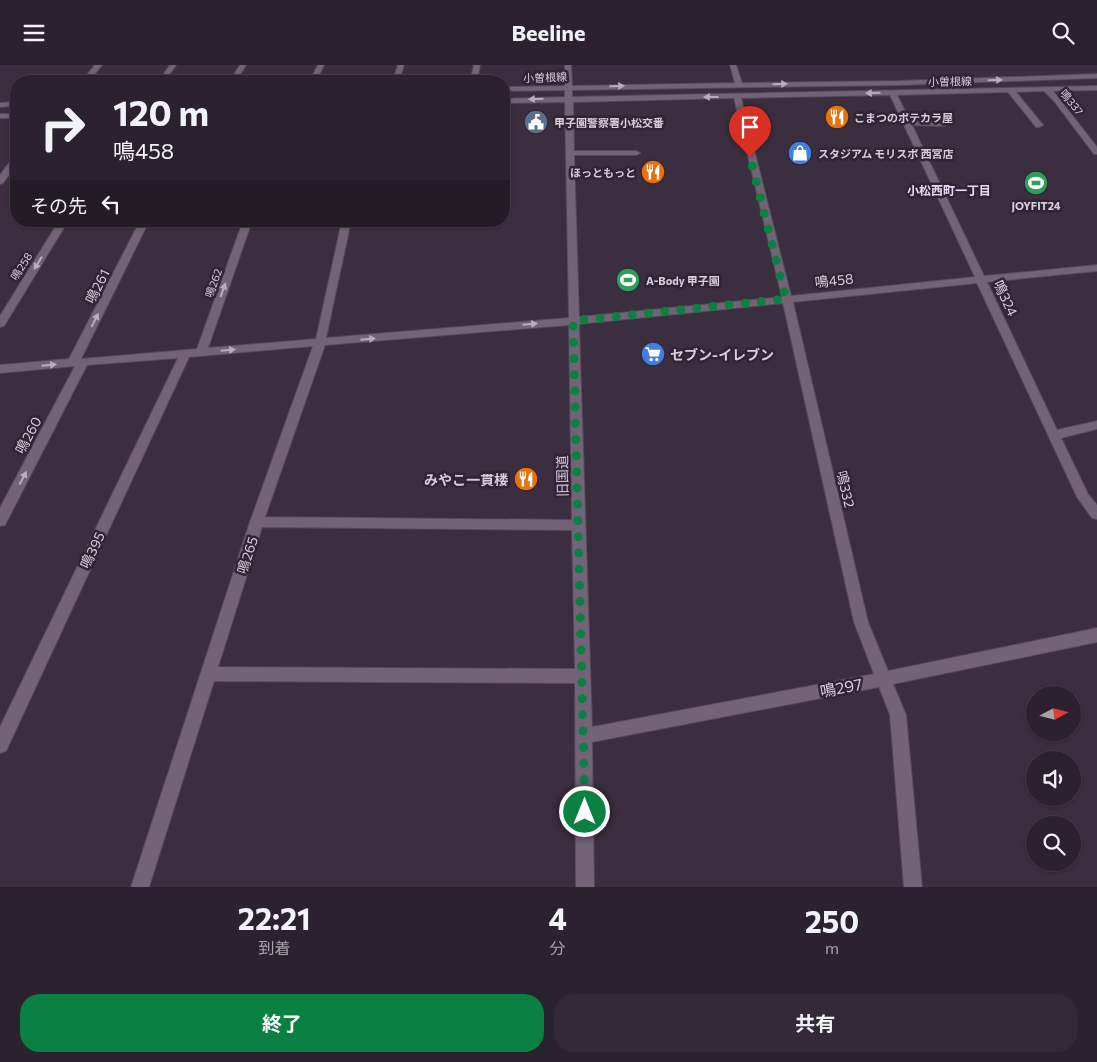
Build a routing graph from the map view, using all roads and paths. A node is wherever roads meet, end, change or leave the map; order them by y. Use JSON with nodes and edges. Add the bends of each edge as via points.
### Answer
{"nodes":[{"id":1,"x":99,"y":65,"type":"edge"},
{"id":2,"x":568,"y":65,"type":"edge"},
{"id":3,"x":733,"y":65,"type":"edge"},
{"id":4,"x":90,"y":75,"type":"edge"},
{"id":5,"x":1097,"y":76,"type":"edge"},
{"id":6,"x":1097,"y":88,"type":"edge"},
{"id":7,"x":510,"y":89,"type":"edge"},
{"id":8,"x":1047,"y":90,"type":"junction"},
{"id":9,"x":738,"y":91,"type":"junction"},
{"id":10,"x":1011,"y":91,"type":"junction"},
{"id":11,"x":569,"y":93,"type":"junction"},
{"id":12,"x":893,"y":93,"type":"junction"},
{"id":13,"x":510,"y":100,"type":"edge"},
{"id":14,"x":908,"y":123,"type":"junction"},
{"id":15,"x":944,"y":124,"type":"dead end"},
{"id":16,"x":1039,"y":125,"type":"dead end"},
{"id":17,"x":1097,"y":152,"type":"edge"},
{"id":18,"x":570,"y":153,"type":"junction"},
{"id":19,"x":636,"y":153,"type":"dead end"},
{"id":20,"x":10,"y":168,"type":"edge"},
{"id":21,"x":0,"y":181,"type":"edge"},
{"id":22,"x":60,"y":227,"type":"edge"},
{"id":23,"x":142,"y":227,"type":"edge"},
{"id":24,"x":246,"y":227,"type":"edge"},
{"id":25,"x":346,"y":227,"type":"edge"},
{"id":26,"x":1093,"y":268,"type":"edge"},
{"id":27,"x":1097,"y":278,"type":"edge"},
{"id":28,"x":981,"y":280,"type":"junction"},
{"id":29,"x":786,"y":299,"type":"junction"},
{"id":30,"x":573,"y":321,"type":"junction"},
{"id":31,"x":0,"y":324,"type":"edge"},
{"id":32,"x":320,"y":343,"type":"junction"},
{"id":33,"x":201,"y":353,"type":"junction"},
{"id":34,"x":185,"y":354,"type":"junction"},
{"id":35,"x":78,"y":363,"type":"junction"},
{"id":36,"x":0,"y":369,"type":"edge"},
{"id":37,"x":1097,"y":425,"type":"edge"},
{"id":38,"x":1054,"y":435,"type":"junction"},
{"id":39,"x":1097,"y":514,"type":"edge"},
{"id":40,"x":0,"y":521,"type":"edge"},
{"id":41,"x":257,"y":522,"type":"junction"},
{"id":42,"x":578,"y":525,"type":"junction"},
{"id":43,"x":1097,"y":635,"type":"edge"},
{"id":44,"x":209,"y":674,"type":"junction"},
{"id":45,"x":583,"y":677,"type":"junction"},
{"id":46,"x":884,"y":679,"type":"junction"},
{"id":47,"x":584,"y":737,"type":"junction"},
{"id":48,"x":0,"y":745,"type":"edge"},
{"id":49,"x":140,"y":887,"type":"edge"},
{"id":50,"x":586,"y":887,"type":"edge"},
{"id":51,"x":913,"y":887,"type":"edge"}],
"edges":[{"from":1,"to":4,"type":"street"},
{"from":2,"to":11,"type":"street","name":"旧国道"},
{"from":3,"to":9,"type":"street","name":"鳴332"},
{"from":9,"to":5,"type":"street","name":"小曽根線","one_way":true},
{"from":6,"to":8,"type":"street","name":"小曽根線"},
{"from":7,"to":11,"type":"street","name":"小曽根線"},
{"from":8,"to":10,"type":"street","name":"小曽根線"},
{"from":8,"to":17,"type":"street","name":"鳴337"},
{"from":9,"to":11,"type":"street","name":"小曽根線","one_way":true},
{"from":11,"to":9,"type":"street","name":"小曽根線","one_way":true},
{"from":12,"to":9,"type":"street","name":"小曽根線","one_way":true},
{"from":9,"to":29,"type":"street","name":"鳴332"},
{"from":10,"to":12,"type":"street","name":"小曽根線"},
{"from":10,"to":16,"type":"street"},
{"from":11,"to":13,"type":"street","name":"小曽根線","one_way":true},
{"from":11,"to":18,"type":"street","name":"旧国道"},
{"from":12,"to":14,"type":"street","name":"鳴324"},
{"from":14,"to":15,"type":"street"},
{"from":14,"to":28,"type":"street","name":"鳴324"},
{"from":18,"to":19,"type":"street"},
{"from":18,"to":30,"type":"street","name":"旧国道"},
{"from":20,"to":21,"type":"street"},
{"from":22,"to":31,"type":"street","name":"鳴258","one_way":true},
{"from":35,"to":23,"type":"street","name":"鳴261","one_way":true},
{"from":33,"to":24,"type":"street","name":"鳴262","one_way":true},
{"from":25,"to":32,"type":"street","name":"鳴265"},
{"from":26,"to":27,"type":"street"},
{"from":26,"to":28,"type":"street","name":"鳴458"},
{"from":28,"to":29,"type":"street","name":"鳴458"},
{"from":28,"to":38,"type":"street","name":"鳴324"},
{"from":29,"to":30,"type":"street","name":"鳴458"},
{"from":29,"to":46,"type":"street","name":"鳴332","via":[[861,622]]},
{"from":32,"to":30,"type":"street","name":"鳴458","one_way":true},
{"from":30,"to":42,"type":"street","name":"旧国道"},
{"from":33,"to":32,"type":"street","name":"鳴458","one_way":true},
{"from":32,"to":41,"type":"street","name":"鳴265"},
{"from":33,"to":34,"type":"street","name":"鳴458"},
{"from":34,"to":35,"type":"street","name":"鳴458"},
{"from":34,"to":48,"type":"street","name":"鳴395"},
{"from":36,"to":35,"type":"street","name":"鳴458","one_way":true},
{"from":40,"to":35,"type":"street","name":"鳴260","one_way":true},
{"from":37,"to":38,"type":"street"},
{"from":38,"to":39,"type":"street","name":"鳴324","via":[[1083,497]]},
{"from":41,"to":42,"type":"street"},
{"from":41,"to":44,"type":"street","name":"鳴265"},
{"from":42,"to":45,"type":"street","name":"旧国道"},
{"from":43,"to":46,"type":"street","name":"鳴297"},
{"from":44,"to":45,"type":"street"},
{"from":44,"to":49,"type":"street","name":"鳴265"},
{"from":45,"to":47,"type":"street","name":"旧国道"},
{"from":46,"to":47,"type":"street","name":"鳴297"},
{"from":46,"to":51,"type":"street","name":"鳴332","via":[[898,715]]},
{"from":47,"to":50,"type":"street","name":"旧国道"}]}
